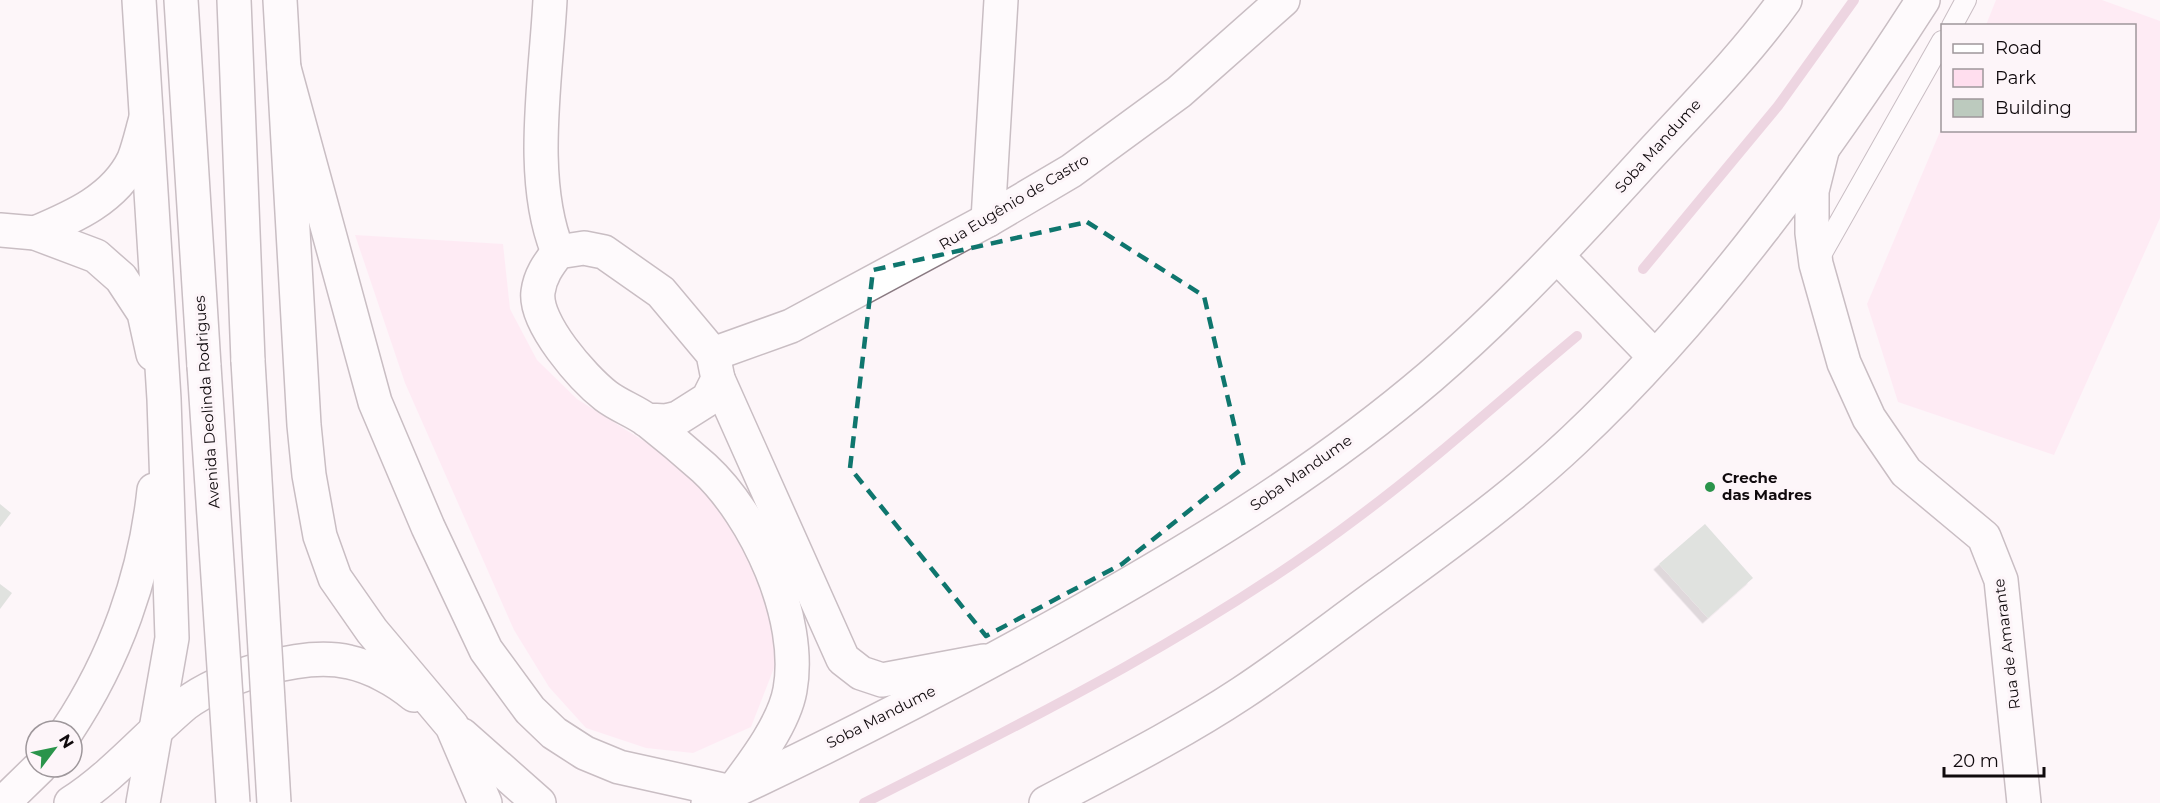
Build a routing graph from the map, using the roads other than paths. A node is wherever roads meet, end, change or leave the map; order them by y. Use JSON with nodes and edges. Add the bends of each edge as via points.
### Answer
{"nodes":[{"id":1,"x":138,"y":0,"type":"edge"},
{"id":2,"x":181,"y":0,"type":"edge"},
{"id":3,"x":234,"y":0,"type":"edge"},
{"id":4,"x":280,"y":0,"type":"edge"},
{"id":5,"x":550,"y":0,"type":"edge"},
{"id":6,"x":1001,"y":0,"type":"edge"},
{"id":7,"x":1283,"y":0,"type":"edge"},
{"id":8,"x":1785,"y":0,"type":"edge"},
{"id":9,"x":1923,"y":0,"type":"edge"},
{"id":10,"x":1966,"y":0,"type":"edge"},
{"id":11,"x":1953,"y":24,"type":"edge"},
{"id":12,"x":1941,"y":43,"type":"edge"},
{"id":13,"x":284,"y":68,"type":"junction"},
{"id":14,"x":146,"y":118,"type":"junction"},
{"id":15,"x":1822,"y":151,"type":"junction"},
{"id":16,"x":988,"y":220,"type":"junction"},
{"id":17,"x":8,"y":234,"type":"edge"},
{"id":18,"x":558,"y":252,"type":"junction"},
{"id":19,"x":1557,"y":256,"type":"junction"},
{"id":20,"x":1816,"y":264,"type":"junction"},
{"id":21,"x":1655,"y":357,"type":"junction"},
{"id":22,"x":716,"y":367,"type":"junction"},
{"id":23,"x":164,"y":399,"type":"junction"},
{"id":24,"x":646,"y":420,"type":"junction"},
{"id":25,"x":995,"y":659,"type":"junction"},
{"id":26,"x":74,"y":719,"type":"edge"},
{"id":27,"x":452,"y":726,"type":"junction"},
{"id":28,"x":157,"y":729,"type":"junction"},
{"id":29,"x":28,"y":779,"type":"edge"},
{"id":30,"x":720,"y":797,"type":"edge"},
{"id":31,"x":3,"y":803,"type":"edge"},
{"id":32,"x":71,"y":803,"type":"edge"},
{"id":33,"x":143,"y":803,"type":"edge"},
{"id":34,"x":233,"y":803,"type":"edge"},
{"id":35,"x":274,"y":803,"type":"edge"},
{"id":36,"x":484,"y":803,"type":"edge"},
{"id":37,"x":539,"y":803,"type":"edge"},
{"id":38,"x":1046,"y":803,"type":"edge"},
{"id":39,"x":2024,"y":803,"type":"edge"}],
"edges":[{"from":1,"to":14,"type":"main road"},
{"from":2,"to":34,"type":"main road","name":"Avenida Deolinda Rodrigues","bridge":true},
{"from":3,"to":35,"type":"main road","bridge":true,"via":[[248,362]]},
{"from":4,"to":13,"type":"main road"},
{"from":5,"to":18,"type":"main road","via":[[543,194]]},
{"from":6,"to":16,"type":"main road"},
{"from":7,"to":16,"type":"main road","name":"Rua Eugênio de Castro","via":[[1179,92],[1071,171]]},
{"from":8,"to":19,"type":"main road","name":"Soba Mandume"},
{"from":9,"to":15,"type":"main road"},
{"from":10,"to":11,"type":"lane"},
{"from":12,"to":20,"type":"lane"},
{"from":13,"to":27,"type":"main road","via":[[304,424],[320,536],[335,578],[372,631]]},
{"from":13,"to":30,"type":"main road","via":[[375,402],[486,650],[530,710],[554,733],[585,753]]},
{"from":14,"to":17,"type":"main road","via":[[134,160],[110,192],[75,216]]},
{"from":14,"to":23,"type":"main road"},
{"from":15,"to":20,"type":"main road","name":"Rua de Amarante","via":[[1812,191]]},
{"from":15,"to":21,"type":"main road"},
{"from":16,"to":22,"type":"main road","name":"Rua Eugênio de Castro"},
{"from":17,"to":23,"type":"main road","via":[[96,256],[121,278],[144,313]]},
{"from":18,"to":22,"type":"main road","via":[[584,248],[604,252],[661,292]]},
{"from":18,"to":24,"type":"main road","via":[[543,272],[537,295],[544,320],[564,352],[605,396]]},
{"from":19,"to":21,"type":"main road"},
{"from":19,"to":25,"type":"main road","name":"Soba Mandume","via":[[1431,376],[1277,492],[1163,565]]},
{"from":20,"to":39,"type":"main road","name":"Rua de Amarante","via":[[1844,363],[1869,418],[1906,472],[1984,537],[1993,556],[2001,580]]},
{"from":21,"to":38,"type":"main road","via":[[1574,440],[1436,552],[1241,694]]},
{"from":22,"to":24,"type":"main road","via":[[708,399],[695,409],[666,421]]},
{"from":22,"to":25,"type":"main road","via":[[843,658],[861,673],[882,680]]},
{"from":23,"to":26,"type":"main road","via":[[153,501],[136,586],[102,674]]},
{"from":23,"to":28,"type":"main road","via":[[172,638]]},
{"from":24,"to":30,"type":"main road","via":[[706,470],[737,507],[774,578],[788,620],[790,690],[767,741]]},
{"from":25,"to":30,"type":"main road","name":"Soba Mandume"},
{"from":27,"to":28,"type":"main road","via":[[378,672],[350,662],[319,658],[245,673],[188,702]]},
{"from":27,"to":36,"type":"main road"},
{"from":27,"to":37,"type":"main road"},
{"from":28,"to":32,"type":"main road"},
{"from":28,"to":33,"type":"main road"},
{"from":29,"to":31,"type":"main road"}]}
